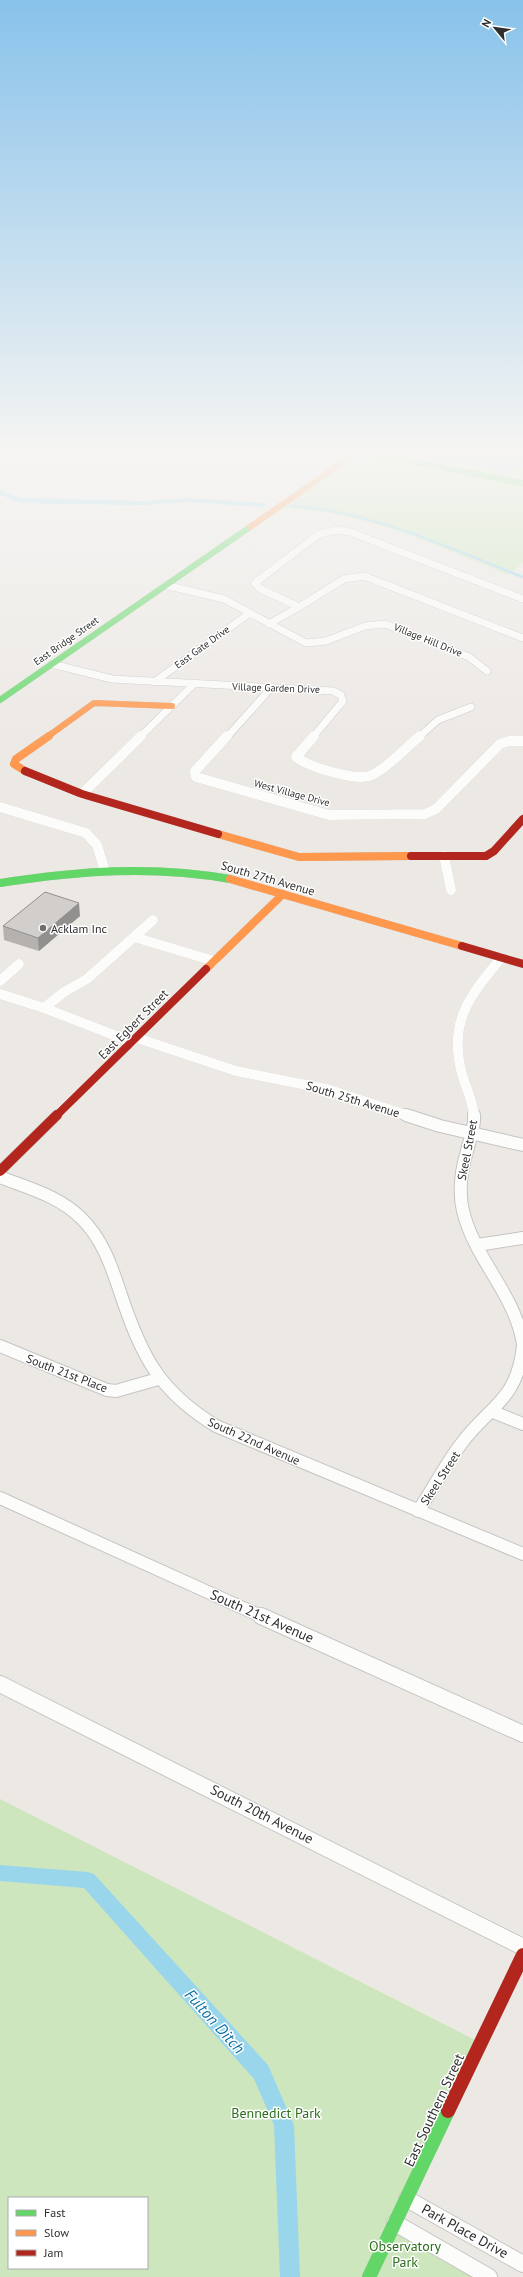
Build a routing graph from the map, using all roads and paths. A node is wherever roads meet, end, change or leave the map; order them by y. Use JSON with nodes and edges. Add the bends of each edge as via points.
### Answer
{"nodes":[{"id":1,"x":208,"y":555,"type":"edge"},
{"id":2,"x":291,"y":555,"type":"edge"},
{"id":3,"x":412,"y":555,"type":"edge"},
{"id":4,"x":165,"y":585,"type":"junction"},
{"id":5,"x":523,"y":599,"type":"edge"},
{"id":6,"x":299,"y":607,"type":"junction"},
{"id":7,"x":250,"y":613,"type":"junction"},
{"id":8,"x":269,"y":624,"type":"junction"},
{"id":9,"x":523,"y":638,"type":"edge"},
{"id":10,"x":52,"y":664,"type":"junction"},
{"id":11,"x":487,"y":671,"type":"dead end"},
{"id":12,"x":154,"y":682,"type":"junction"},
{"id":13,"x":194,"y":684,"type":"junction"},
{"id":14,"x":271,"y":688,"type":"junction"},
{"id":15,"x":0,"y":700,"type":"edge"},
{"id":16,"x":172,"y":706,"type":"junction"},
{"id":17,"x":471,"y":707,"type":"dead end"},
{"id":18,"x":523,"y":741,"type":"edge"},
{"id":19,"x":82,"y":794,"type":"junction"},
{"id":20,"x":0,"y":807,"type":"edge"},
{"id":21,"x":523,"y":819,"type":"edge"},
{"id":22,"x":444,"y":856,"type":"junction"},
{"id":23,"x":104,"y":868,"type":"junction"},
{"id":24,"x":0,"y":883,"type":"edge"},
{"id":25,"x":451,"y":890,"type":"dead end"},
{"id":26,"x":283,"y":894,"type":"junction"},
{"id":27,"x":153,"y":920,"type":"dead end"},
{"id":28,"x":134,"y":937,"type":"junction"},
{"id":29,"x":501,"y":958,"type":"junction"},
{"id":30,"x":214,"y":961,"type":"junction"},
{"id":31,"x":19,"y":964,"type":"dead end"},
{"id":32,"x":523,"y":964,"type":"edge"},
{"id":33,"x":0,"y":981,"type":"edge"},
{"id":34,"x":0,"y":994,"type":"edge"},
{"id":35,"x":44,"y":1008,"type":"junction"},
{"id":36,"x":135,"y":1040,"type":"junction"},
{"id":37,"x":472,"y":1135,"type":"junction"},
{"id":38,"x":523,"y":1146,"type":"edge"},
{"id":39,"x":0,"y":1172,"type":"edge"},
{"id":40,"x":0,"y":1177,"type":"edge"},
{"id":41,"x":523,"y":1238,"type":"edge"},
{"id":42,"x":477,"y":1245,"type":"junction"},
{"id":43,"x":523,"y":1339,"type":"edge"},
{"id":44,"x":0,"y":1346,"type":"edge"},
{"id":45,"x":158,"y":1379,"type":"junction"},
{"id":46,"x":493,"y":1412,"type":"junction"},
{"id":47,"x":523,"y":1424,"type":"edge"},
{"id":48,"x":0,"y":1498,"type":"edge"},
{"id":49,"x":418,"y":1511,"type":"junction"},
{"id":50,"x":523,"y":1554,"type":"edge"},
{"id":51,"x":0,"y":1684,"type":"edge"},
{"id":52,"x":523,"y":1734,"type":"edge"},
{"id":53,"x":523,"y":1947,"type":"edge"},
{"id":54,"x":523,"y":1955,"type":"edge"},
{"id":55,"x":407,"y":2199,"type":"junction"},
{"id":56,"x":395,"y":2224,"type":"junction"},
{"id":57,"x":523,"y":2264,"type":"edge"},
{"id":58,"x":368,"y":2277,"type":"edge"},
{"id":59,"x":488,"y":2277,"type":"edge"}],
"edges":[{"from":1,"to":4,"type":"street","name":"East Bridge Street"},
{"from":2,"to":6,"type":"street","via":[[255,582],[259,588]]},
{"from":3,"to":5,"type":"street"},
{"from":4,"to":7,"type":"street","name":"Village Hill Drive","via":[[224,599]]},
{"from":4,"to":10,"type":"street","name":"East Bridge Street"},
{"from":6,"to":8,"type":"street"},
{"from":6,"to":9,"type":"street","via":[[344,578],[364,576]]},
{"from":7,"to":8,"type":"street","name":"Village Hill Drive"},
{"from":7,"to":12,"type":"street","name":"East Gate Drive"},
{"from":8,"to":11,"type":"street","name":"Village Hill Drive","via":[[300,641],[312,644],[323,643],[373,624],[392,625],[469,657]]},
{"from":10,"to":12,"type":"street","name":"Village Garden Drive","via":[[112,679]]},
{"from":10,"to":15,"type":"street","name":"East Bridge Street"},
{"from":12,"to":13,"type":"street","name":"Village Garden Drive"},
{"from":13,"to":14,"type":"street","name":"Village Garden Drive"},
{"from":13,"to":16,"type":"street"},
{"from":14,"to":17,"type":"street","name":"Village Garden Drive","via":[[327,690],[341,695],[343,701],[296,757],[305,763],[356,776],[376,773],[438,720]]},
{"from":14,"to":18,"type":"street","name":"West Village Drive","via":[[194,771],[196,777],[329,815],[425,814],[436,809],[500,744]]},
{"from":16,"to":19,"type":"street"},
{"from":16,"to":19,"type":"street","via":[[94,703],[13,762],[18,768]]},
{"from":19,"to":22,"type":"street","via":[[304,858]]},
{"from":20,"to":23,"type":"street","via":[[86,833],[97,844]]},
{"from":21,"to":22,"type":"street","via":[[492,854]]},
{"from":22,"to":25,"type":"street"},
{"from":23,"to":24,"type":"street","name":"South 27th Avenue"},
{"from":23,"to":26,"type":"street","name":"South 27th Avenue","via":[[186,869]]},
{"from":26,"to":29,"type":"street","name":"South 27th Avenue"},
{"from":26,"to":30,"type":"street","name":"East Egbert Street"},
{"from":27,"to":28,"type":"street"},
{"from":28,"to":30,"type":"street"},
{"from":28,"to":35,"type":"street","via":[[88,979],[64,992]]},
{"from":29,"to":32,"type":"street","name":"South 27th Avenue"},
{"from":29,"to":37,"type":"street","name":"Skeel Street","via":[[468,1000],[457,1023],[457,1054],[474,1113]]},
{"from":30,"to":36,"type":"street","name":"East Egbert Street"},
{"from":31,"to":33,"type":"street"},
{"from":34,"to":35,"type":"street","name":"South 25th Avenue"},
{"from":35,"to":36,"type":"street","name":"South 25th Avenue"},
{"from":36,"to":37,"type":"street","name":"South 25th Avenue","via":[[227,1068],[327,1089]]},
{"from":36,"to":39,"type":"street","name":"East Egbert Street"},
{"from":37,"to":38,"type":"street","name":"South 25th Avenue"},
{"from":37,"to":42,"type":"street","name":"Skeel Street","via":[[460,1171],[459,1192],[469,1232]]},
{"from":40,"to":45,"type":"street","name":"South 22nd Avenue","via":[[58,1200],[90,1227],[106,1254],[139,1344]]},
{"from":41,"to":42,"type":"street"},
{"from":42,"to":43,"type":"street","name":"Skeel Street","via":[[509,1301]]},
{"from":43,"to":46,"type":"street","name":"Skeel Street","via":[[519,1372],[514,1385]]},
{"from":44,"to":45,"type":"street","name":"South 21st Place","via":[[107,1390],[116,1391]]},
{"from":45,"to":49,"type":"street","name":"South 22nd Avenue","via":[[184,1405],[216,1426]]},
{"from":46,"to":47,"type":"street"},
{"from":46,"to":49,"type":"street","name":"Skeel Street","via":[[462,1443]]},
{"from":48,"to":52,"type":"street","name":"South 21st Avenue"},
{"from":49,"to":50,"type":"street","name":"South 22nd Avenue"},
{"from":51,"to":53,"type":"street","name":"South 20th Avenue"},
{"from":54,"to":55,"type":"street","name":"East Southern Street"},
{"from":55,"to":56,"type":"street","name":"East Southern Street"},
{"from":55,"to":57,"type":"street","name":"Park Place Drive"},
{"from":56,"to":58,"type":"street","name":"East Southern Street"},
{"from":56,"to":59,"type":"street"}]}
